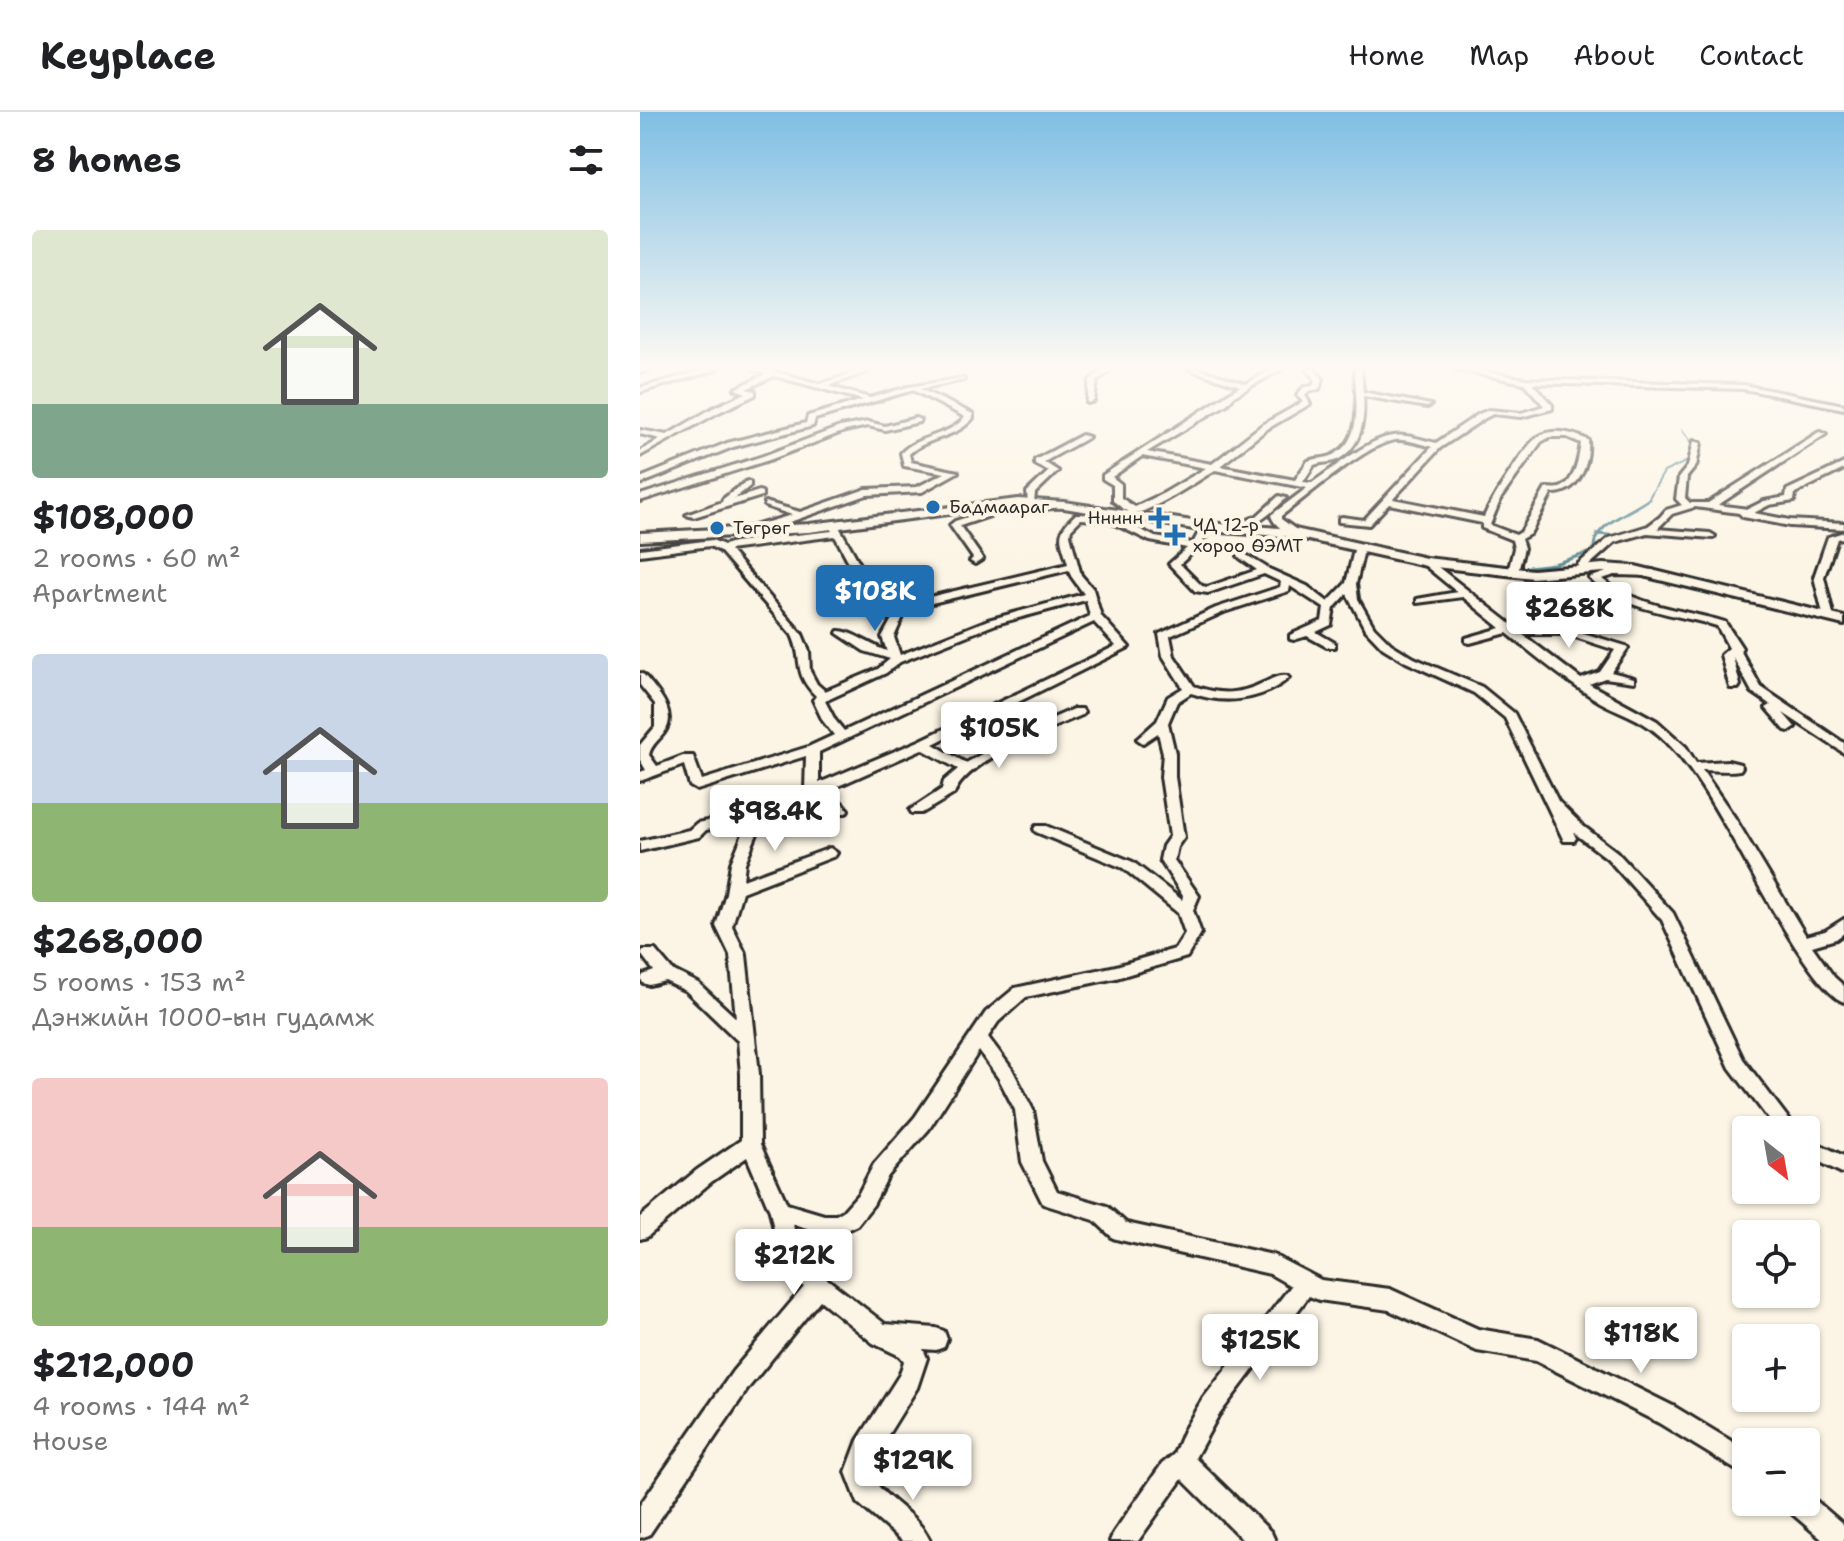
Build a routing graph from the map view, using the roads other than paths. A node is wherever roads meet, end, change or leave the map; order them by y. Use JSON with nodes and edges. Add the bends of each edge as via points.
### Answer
{"nodes":[{"id":1,"x":658,"y":436,"type":"edge"},
{"id":2,"x":673,"y":436,"type":"edge"},
{"id":3,"x":765,"y":436,"type":"edge"},
{"id":4,"x":825,"y":436,"type":"edge"},
{"id":5,"x":935,"y":436,"type":"edge"},
{"id":6,"x":1167,"y":436,"type":"edge"},
{"id":7,"x":1255,"y":436,"type":"edge"},
{"id":8,"x":1353,"y":436,"type":"edge"},
{"id":9,"x":1454,"y":436,"type":"edge"},
{"id":10,"x":1547,"y":436,"type":"edge"},
{"id":11,"x":1562,"y":436,"type":"edge"},
{"id":12,"x":1819,"y":436,"type":"edge"},
{"id":13,"x":1085,"y":437,"type":"dead end"},
{"id":14,"x":669,"y":438,"type":"junction"},
{"id":15,"x":1697,"y":443,"type":"dead end"},
{"id":16,"x":1437,"y":446,"type":"junction"},
{"id":17,"x":1140,"y":453,"type":"junction"},
{"id":18,"x":640,"y":454,"type":"edge"},
{"id":19,"x":1210,"y":469,"type":"junction"},
{"id":20,"x":1842,"y":469,"type":"edge"},
{"id":21,"x":640,"y":481,"type":"edge"},
{"id":22,"x":747,"y":484,"type":"dead end"},
{"id":23,"x":1296,"y":485,"type":"junction"},
{"id":24,"x":1312,"y":486,"type":"junction"},
{"id":25,"x":759,"y":494,"type":"dead end"},
{"id":26,"x":640,"y":498,"type":"edge"},
{"id":27,"x":1389,"y":501,"type":"junction"},
{"id":28,"x":1031,"y":502,"type":"junction"},
{"id":29,"x":768,"y":504,"type":"dead end"},
{"id":30,"x":1064,"y":505,"type":"junction"},
{"id":31,"x":1687,"y":505,"type":"junction"},
{"id":32,"x":1711,"y":505,"type":"junction"},
{"id":33,"x":719,"y":506,"type":"junction"},
{"id":34,"x":1736,"y":511,"type":"junction"},
{"id":35,"x":1121,"y":514,"type":"junction"},
{"id":36,"x":800,"y":515,"type":"junction"},
{"id":37,"x":1342,"y":520,"type":"dead end"},
{"id":38,"x":1488,"y":521,"type":"junction"},
{"id":39,"x":1844,"y":526,"type":"edge"},
{"id":40,"x":1206,"y":527,"type":"junction"},
{"id":41,"x":836,"y":529,"type":"junction"},
{"id":42,"x":1232,"y":529,"type":"junction"},
{"id":43,"x":1650,"y":531,"type":"junction"},
{"id":44,"x":738,"y":532,"type":"junction"},
{"id":45,"x":1295,"y":533,"type":"junction"},
{"id":46,"x":680,"y":534,"type":"junction"},
{"id":47,"x":1844,"y":535,"type":"edge"},
{"id":48,"x":1710,"y":536,"type":"dead end"},
{"id":49,"x":640,"y":537,"type":"edge"},
{"id":50,"x":1516,"y":538,"type":"junction"},
{"id":51,"x":1195,"y":546,"type":"junction"},
{"id":52,"x":1360,"y":546,"type":"junction"},
{"id":53,"x":723,"y":549,"type":"junction"},
{"id":54,"x":640,"y":552,"type":"edge"},
{"id":55,"x":1243,"y":556,"type":"dead end"},
{"id":56,"x":975,"y":561,"type":"dead end"},
{"id":57,"x":1426,"y":562,"type":"junction"},
{"id":58,"x":1073,"y":566,"type":"junction"},
{"id":59,"x":1583,"y":570,"type":"junction"},
{"id":60,"x":1265,"y":571,"type":"junction"},
{"id":61,"x":1513,"y":572,"type":"junction"},
{"id":62,"x":1653,"y":573,"type":"junction"},
{"id":63,"x":1286,"y":581,"type":"junction"},
{"id":64,"x":1351,"y":584,"type":"junction"},
{"id":65,"x":1465,"y":591,"type":"junction"},
{"id":66,"x":1090,"y":596,"type":"junction"},
{"id":67,"x":1421,"y":601,"type":"dead end"},
{"id":68,"x":1329,"y":607,"type":"junction"},
{"id":69,"x":898,"y":613,"type":"junction"},
{"id":70,"x":1096,"y":617,"type":"junction"},
{"id":71,"x":1829,"y":618,"type":"junction"},
{"id":72,"x":1844,"y":621,"type":"edge"},
{"id":73,"x":911,"y":626,"type":"dead end"},
{"id":74,"x":1512,"y":630,"type":"junction"},
{"id":75,"x":1307,"y":631,"type":"junction"},
{"id":76,"x":842,"y":633,"type":"dead end"},
{"id":77,"x":1381,"y":636,"type":"junction"},
{"id":78,"x":1294,"y":637,"type":"dead end"},
{"id":79,"x":1470,"y":640,"type":"dead end"},
{"id":80,"x":1331,"y":645,"type":"dead end"},
{"id":81,"x":1736,"y":648,"type":"junction"},
{"id":82,"x":896,"y":658,"type":"junction"},
{"id":83,"x":1394,"y":660,"type":"dead end"},
{"id":84,"x":1437,"y":672,"type":"junction"},
{"id":85,"x":1604,"y":674,"type":"junction"},
{"id":86,"x":640,"y":677,"type":"edge"},
{"id":87,"x":1283,"y":678,"type":"dead end"},
{"id":88,"x":1630,"y":680,"type":"dead end"},
{"id":89,"x":1579,"y":684,"type":"junction"},
{"id":90,"x":1450,"y":685,"type":"dead end"},
{"id":91,"x":1734,"y":685,"type":"dead end"},
{"id":92,"x":666,"y":689,"type":"dead end"},
{"id":93,"x":1190,"y":689,"type":"junction"},
{"id":94,"x":1756,"y":689,"type":"junction"},
{"id":95,"x":823,"y":696,"type":"junction"},
{"id":96,"x":660,"y":703,"type":"junction"},
{"id":97,"x":1078,"y":712,"type":"dead end"},
{"id":98,"x":1162,"y":723,"type":"junction"},
{"id":99,"x":1515,"y":726,"type":"junction"},
{"id":100,"x":1789,"y":727,"type":"dead end"},
{"id":101,"x":842,"y":737,"type":"junction"},
{"id":102,"x":1143,"y":739,"type":"dead end"},
{"id":103,"x":923,"y":744,"type":"junction"},
{"id":104,"x":1509,"y":746,"type":"dead end"},
{"id":105,"x":1844,"y":749,"type":"edge"},
{"id":106,"x":813,"y":750,"type":"junction"},
{"id":107,"x":1694,"y":767,"type":"junction"},
{"id":108,"x":1735,"y":767,"type":"dead end"},
{"id":109,"x":966,"y":768,"type":"junction"},
{"id":110,"x":654,"y":772,"type":"junction"},
{"id":111,"x":640,"y":777,"type":"edge"},
{"id":112,"x":815,"y":789,"type":"junction"},
{"id":113,"x":1552,"y":803,"type":"junction"},
{"id":114,"x":841,"y":810,"type":"dead end"},
{"id":115,"x":917,"y":810,"type":"dead end"},
{"id":116,"x":757,"y":816,"type":"junction"},
{"id":117,"x":1041,"y":829,"type":"dead end"},
{"id":118,"x":1569,"y":838,"type":"dead end"},
{"id":119,"x":640,"y":846,"type":"edge"},
{"id":120,"x":830,"y":853,"type":"dead end"},
{"id":121,"x":734,"y":889,"type":"junction"},
{"id":122,"x":1185,"y":910,"type":"junction"},
{"id":123,"x":1844,"y":925,"type":"edge"},
{"id":124,"x":1802,"y":943,"type":"junction"},
{"id":125,"x":649,"y":954,"type":"dead end"},
{"id":126,"x":666,"y":974,"type":"junction"},
{"id":127,"x":649,"y":979,"type":"dead end"},
{"id":128,"x":1844,"y":996,"type":"edge"},
{"id":129,"x":978,"y":1037,"type":"junction"},
{"id":130,"x":747,"y":1039,"type":"junction"},
{"id":131,"x":1777,"y":1116,"type":"edge"},
{"id":132,"x":751,"y":1144,"type":"junction"},
{"id":133,"x":1820,"y":1153,"type":"edge"},
{"id":134,"x":1844,"y":1165,"type":"edge"},
{"id":135,"x":780,"y":1211,"type":"junction"},
{"id":136,"x":640,"y":1230,"type":"edge"},
{"id":137,"x":1306,"y":1283,"type":"junction"},
{"id":138,"x":818,"y":1287,"type":"junction"},
{"id":139,"x":881,"y":1335,"type":"junction"},
{"id":140,"x":936,"y":1339,"type":"dead end"},
{"id":141,"x":1732,"y":1455,"type":"edge"},
{"id":142,"x":1182,"y":1462,"type":"junction"},
{"id":143,"x":1814,"y":1516,"type":"edge"},
{"id":144,"x":640,"y":1526,"type":"edge"},
{"id":145,"x":917,"y":1541,"type":"edge"},
{"id":146,"x":1123,"y":1541,"type":"edge"},
{"id":147,"x":1262,"y":1541,"type":"edge"},
{"id":148,"x":1843,"y":1541,"type":"edge"}],
"edges":[{"from":1,"to":14,"type":"street"},
{"from":2,"to":14,"type":"street"},
{"from":3,"to":21,"type":"street"},
{"from":4,"to":26,"type":"street"},
{"from":5,"to":36,"type":"street","via":[[917,442],[904,459],[907,464],[954,472],[919,490],[866,492]]},
{"from":6,"to":17,"type":"street"},
{"from":7,"to":19,"type":"street"},
{"from":8,"to":23,"type":"street","via":[[1346,450],[1311,463]]},
{"from":9,"to":16,"type":"street"},
{"from":10,"to":38,"type":"street","via":[[1538,440],[1497,498]]},
{"from":11,"to":50,"type":"street","via":[[1585,442],[1583,456],[1570,484],[1564,490],[1549,490],[1525,534]]},
{"from":12,"to":32,"type":"street"},
{"from":13,"to":28,"type":"street","via":[[1038,462],[1054,471],[1031,492]]},
{"from":14,"to":18,"type":"street"},
{"from":15,"to":31,"type":"street","via":[[1692,466],[1683,477],[1680,499]]},
{"from":16,"to":24,"type":"street","via":[[1390,438]]},
{"from":16,"to":27,"type":"street"},
{"from":17,"to":19,"type":"street"},
{"from":17,"to":35,"type":"street","via":[[1106,477],[1117,484]]},
{"from":19,"to":23,"type":"street"},
{"from":19,"to":35,"type":"street","via":[[1150,505]]},
{"from":20,"to":34,"type":"street","via":[[1790,492],[1791,499]]},
{"from":22,"to":33,"type":"street"},
{"from":23,"to":24,"type":"street"},
{"from":23,"to":42,"type":"street","via":[[1260,518]]},
{"from":24,"to":45,"type":"street","via":[[1276,515]]},
{"from":25,"to":33,"type":"street"},
{"from":27,"to":37,"type":"street","via":[[1366,523]]},
{"from":27,"to":38,"type":"street"},
{"from":28,"to":30,"type":"main road"},
{"from":28,"to":41,"type":"main road"},
{"from":29,"to":36,"type":"street"},
{"from":30,"to":35,"type":"main road"},
{"from":30,"to":56,"type":"street","via":[[995,511],[958,523]]},
{"from":31,"to":32,"type":"street"},
{"from":31,"to":43,"type":"street","via":[[1669,512]]},
{"from":32,"to":34,"type":"street"},
{"from":33,"to":46,"type":"street","via":[[690,513],[694,524]]},
{"from":34,"to":39,"type":"street","via":[[1790,523]]},
{"from":35,"to":40,"type":"main road"},
{"from":35,"to":51,"type":"street","via":[[1153,539]]},
{"from":35,"to":58,"type":"street","via":[[1079,516],[1066,528]]},
{"from":36,"to":44,"type":"street"},
{"from":38,"to":50,"type":"street","via":[[1485,526]]},
{"from":40,"to":42,"type":"main road"},
{"from":40,"to":51,"type":"street"},
{"from":41,"to":44,"type":"main road"},
{"from":41,"to":53,"type":"street"},
{"from":41,"to":69,"type":"street","via":[[857,568],[876,582]]},
{"from":42,"to":45,"type":"main road"},
{"from":43,"to":48,"type":"street"},
{"from":43,"to":59,"type":"street","via":[[1611,541]]},
{"from":44,"to":46,"type":"main road"},
{"from":45,"to":52,"type":"main road"},
{"from":46,"to":49,"type":"main road"},
{"from":47,"to":71,"type":"street","via":[[1828,544],[1819,577]]},
{"from":50,"to":61,"type":"street"},
{"from":51,"to":60,"type":"street","via":[[1174,564],[1202,590]]},
{"from":52,"to":57,"type":"main road"},
{"from":52,"to":64,"type":"street"},
{"from":53,"to":54,"type":"street","via":[[712,543]]},
{"from":53,"to":95,"type":"street","via":[[797,634],[804,647],[806,683]]},
{"from":55,"to":60,"type":"street"},
{"from":57,"to":61,"type":"main road"},
{"from":57,"to":65,"type":"street"},
{"from":58,"to":66,"type":"street"},
{"from":58,"to":69,"type":"street"},
{"from":59,"to":61,"type":"main road"},
{"from":59,"to":62,"type":"main road"},
{"from":60,"to":63,"type":"street"},
{"from":62,"to":71,"type":"main road"},
{"from":62,"to":81,"type":"street","via":[[1615,572],[1594,578],[1603,589],[1721,624]]},
{"from":63,"to":68,"type":"street"},
{"from":63,"to":93,"type":"street","via":[[1285,589],[1164,634],[1164,647]]},
{"from":64,"to":68,"type":"street"},
{"from":64,"to":77,"type":"street","via":[[1365,621]]},
{"from":65,"to":67,"type":"street"},
{"from":65,"to":74,"type":"street"},
{"from":66,"to":70,"type":"street"},
{"from":66,"to":82,"type":"street","via":[[992,622]]},
{"from":68,"to":75,"type":"street","via":[[1327,623]]},
{"from":69,"to":73,"type":"street","via":[[897,622]]},
{"from":69,"to":82,"type":"street","via":[[888,637]]},
{"from":70,"to":101,"type":"street"},
{"from":70,"to":103,"type":"street","via":[[1123,647]]},
{"from":71,"to":72,"type":"main road"},
{"from":74,"to":79,"type":"street"},
{"from":74,"to":85,"type":"street","via":[[1567,631],[1622,648]]},
{"from":74,"to":89,"type":"street"},
{"from":75,"to":78,"type":"street"},
{"from":75,"to":80,"type":"street"},
{"from":76,"to":82,"type":"street"},
{"from":77,"to":83,"type":"street"},
{"from":77,"to":84,"type":"street","via":[[1410,660]]},
{"from":81,"to":91,"type":"street","via":[[1727,655]]},
{"from":81,"to":94,"type":"street"},
{"from":82,"to":95,"type":"street","via":[[882,671]]},
{"from":84,"to":90,"type":"street"},
{"from":84,"to":99,"type":"street","via":[[1478,690],[1502,707]]},
{"from":85,"to":88,"type":"street"},
{"from":85,"to":89,"type":"street"},
{"from":86,"to":96,"type":"street"},
{"from":87,"to":93,"type":"street","via":[[1232,699],[1214,699]]},
{"from":89,"to":107,"type":"street","via":[[1653,724]]},
{"from":92,"to":96,"type":"street"},
{"from":93,"to":98,"type":"street","via":[[1172,700]]},
{"from":94,"to":100,"type":"street"},
{"from":94,"to":105,"type":"street"},
{"from":95,"to":101,"type":"street","via":[[822,709]]},
{"from":96,"to":110,"type":"street","via":[[661,728],[643,755]]},
{"from":97,"to":109,"type":"street"},
{"from":98,"to":102,"type":"street"},
{"from":98,"to":122,"type":"street","via":[[1177,837],[1167,860],[1191,896]]},
{"from":99,"to":104,"type":"street"},
{"from":99,"to":113,"type":"street"},
{"from":101,"to":106,"type":"street"},
{"from":103,"to":109,"type":"street"},
{"from":103,"to":112,"type":"street"},
{"from":106,"to":110,"type":"street","via":[[697,786],[688,759]]},
{"from":106,"to":112,"type":"street"},
{"from":107,"to":108,"type":"street"},
{"from":107,"to":124,"type":"street"},
{"from":109,"to":115,"type":"street","via":[[949,784],[949,791]]},
{"from":110,"to":111,"type":"street"},
{"from":112,"to":114,"type":"street"},
{"from":112,"to":116,"type":"street"},
{"from":113,"to":118,"type":"street"},
{"from":113,"to":131,"type":"street","via":[[1612,855],[1668,917],[1736,1063]]},
{"from":116,"to":119,"type":"street"},
{"from":116,"to":121,"type":"street"},
{"from":117,"to":122,"type":"street","via":[[1128,865]]},
{"from":120,"to":121,"type":"street"},
{"from":121,"to":130,"type":"street","via":[[724,926],[738,955]]},
{"from":122,"to":129,"type":"street","via":[[1193,933],[1181,953],[1021,992]]},
{"from":123,"to":124,"type":"street"},
{"from":124,"to":128,"type":"street"},
{"from":125,"to":126,"type":"street"},
{"from":126,"to":127,"type":"street"},
{"from":126,"to":130,"type":"street","via":[[692,987]]},
{"from":129,"to":135,"type":"street","via":[[850,1218],[838,1225],[824,1224]]},
{"from":129,"to":137,"type":"street","via":[[1024,1110],[1032,1162],[1050,1198],[1100,1213],[1120,1231],[1273,1265]]},
{"from":130,"to":132,"type":"street"},
{"from":132,"to":135,"type":"street"},
{"from":132,"to":136,"type":"street"},
{"from":133,"to":134,"type":"street"},
{"from":135,"to":138,"type":"street","via":[[790,1263]]},
{"from":137,"to":141,"type":"street","via":[[1319,1290],[1390,1300],[1477,1340],[1538,1350],[1667,1415]]},
{"from":137,"to":142,"type":"street","via":[[1210,1408]]},
{"from":138,"to":139,"type":"street"},
{"from":138,"to":144,"type":"street","via":[[741,1379]]},
{"from":139,"to":140,"type":"street"},
{"from":139,"to":145,"type":"street","via":[[916,1358],[858,1472],[867,1494]]},
{"from":142,"to":146,"type":"street"},
{"from":142,"to":147,"type":"street"},
{"from":143,"to":148,"type":"street"}]}
